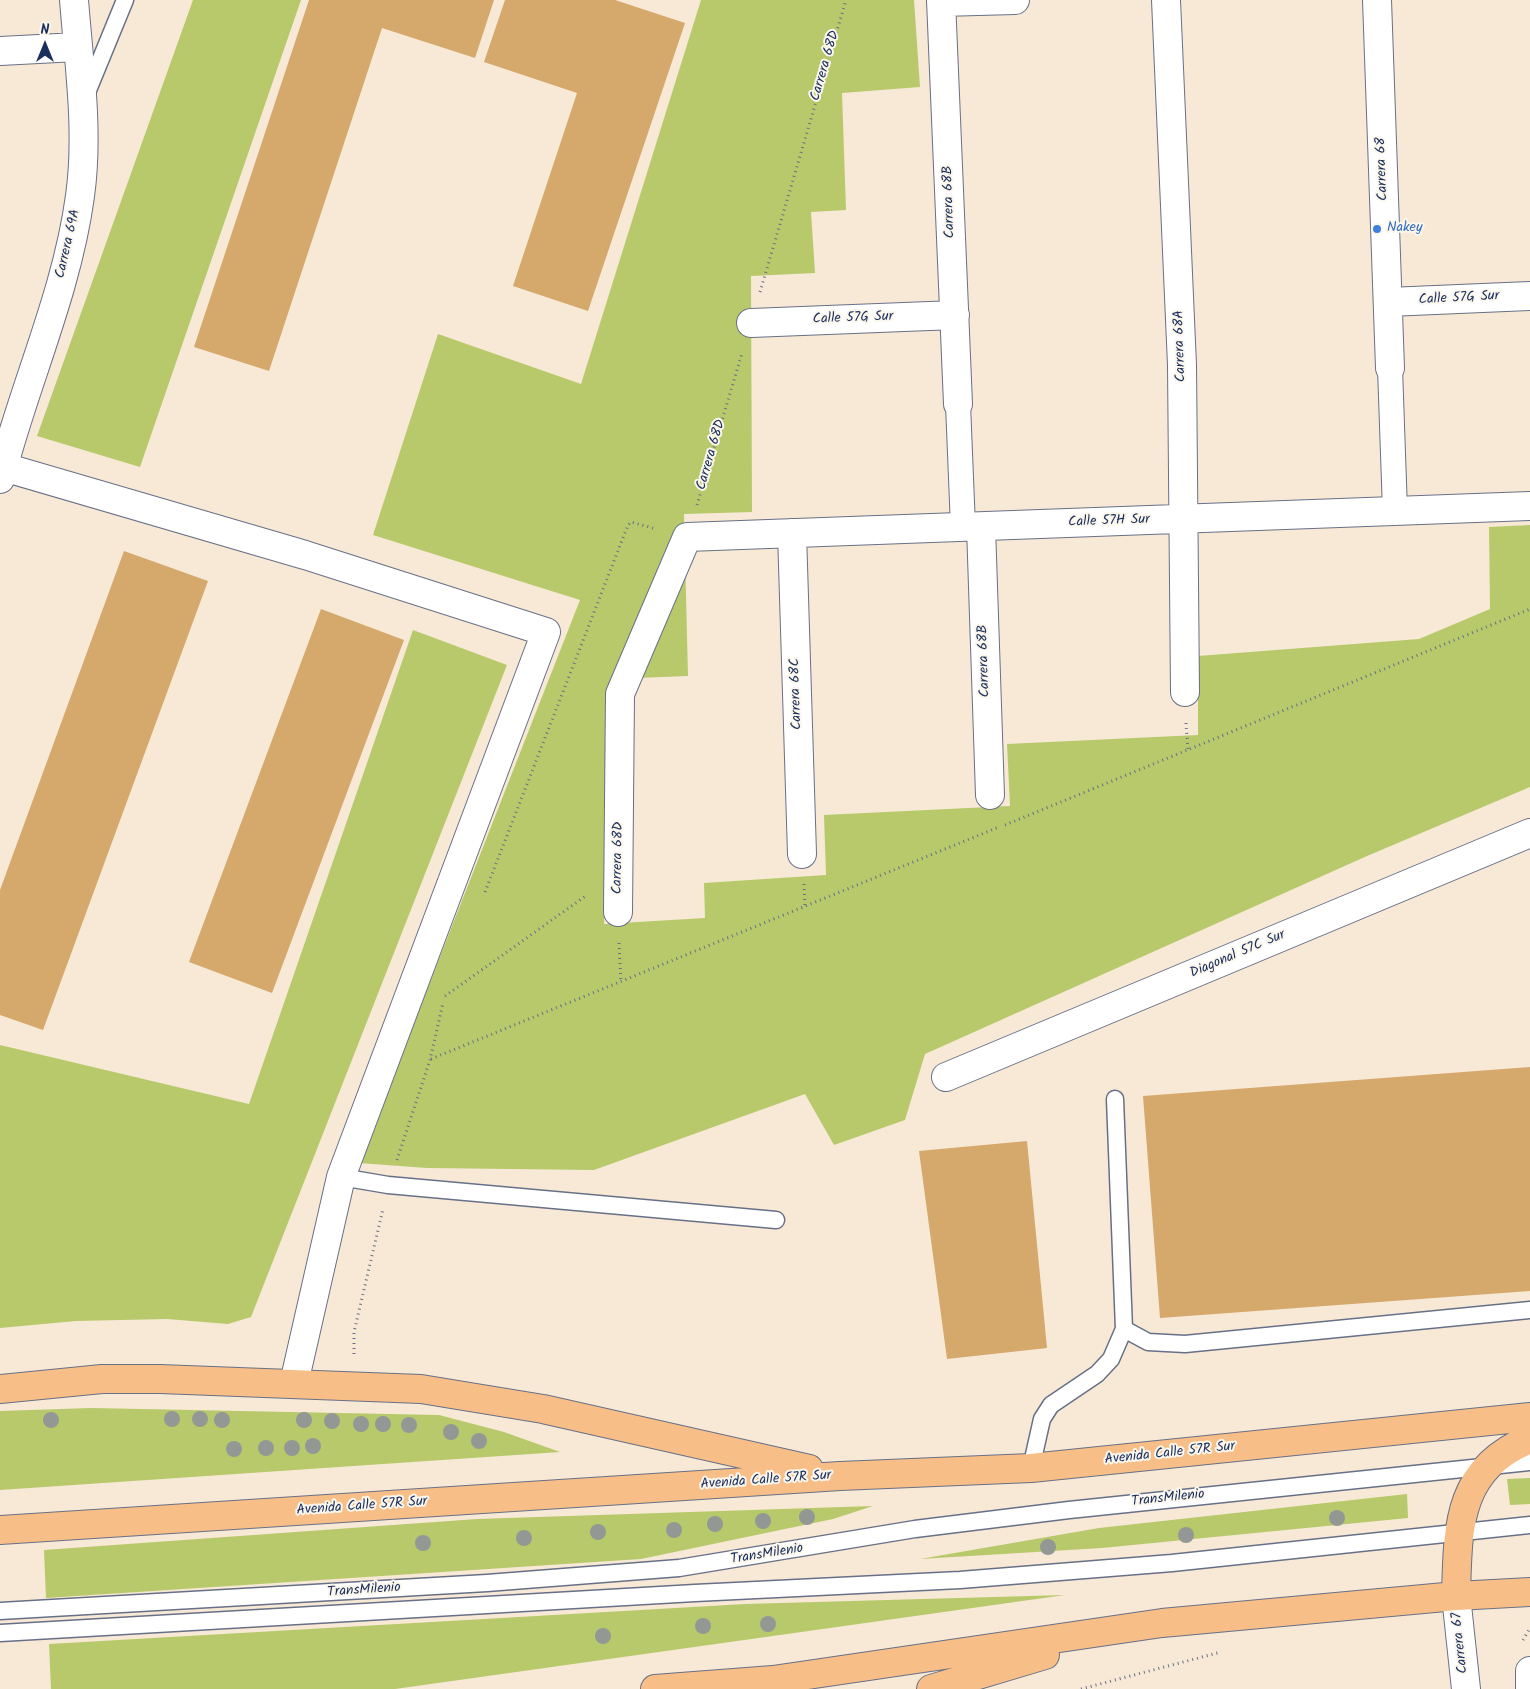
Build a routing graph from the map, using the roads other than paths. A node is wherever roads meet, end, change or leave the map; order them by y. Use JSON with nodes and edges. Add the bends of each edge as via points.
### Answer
{"nodes":[{"id":1,"x":74,"y":0,"type":"edge"},
{"id":2,"x":125,"y":0,"type":"edge"},
{"id":3,"x":1015,"y":0,"type":"edge"},
{"id":4,"x":1166,"y":0,"type":"edge"},
{"id":5,"x":1377,"y":0,"type":"edge"},
{"id":6,"x":941,"y":1,"type":"edge"},
{"id":7,"x":77,"y":47,"type":"junction"},
{"id":8,"x":0,"y":51,"type":"edge"},
{"id":9,"x":81,"y":108,"type":"junction"},
{"id":10,"x":1530,"y":296,"type":"edge"},
{"id":11,"x":1388,"y":302,"type":"junction"},
{"id":12,"x":955,"y":314,"type":"junction"},
{"id":13,"x":751,"y":323,"type":"road end"},
{"id":14,"x":1390,"y":368,"type":"joint"},
{"id":15,"x":958,"y":404,"type":"joint"},
{"id":16,"x":1,"y":471,"type":"edge"},
{"id":17,"x":1530,"y":506,"type":"edge"},
{"id":18,"x":1395,"y":511,"type":"junction"},
{"id":19,"x":1184,"y":519,"type":"junction"},
{"id":20,"x":972,"y":527,"type":"junction"},
{"id":21,"x":792,"y":533,"type":"junction"},
{"id":22,"x":687,"y":537,"type":"joint"},
{"id":23,"x":1185,"y":692,"type":"dead end"},
{"id":24,"x":990,"y":795,"type":"dead end"},
{"id":25,"x":1530,"y":832,"type":"edge"},
{"id":26,"x":802,"y":854,"type":"dead end"},
{"id":27,"x":618,"y":912,"type":"road end"},
{"id":28,"x":946,"y":1077,"type":"dead end"},
{"id":29,"x":1115,"y":1099,"type":"dead end"},
{"id":30,"x":341,"y":1177,"type":"junction"},
{"id":31,"x":776,"y":1220,"type":"dead end"},
{"id":32,"x":1530,"y":1310,"type":"edge"},
{"id":33,"x":1124,"y":1329,"type":"junction"},
{"id":34,"x":294,"y":1383,"type":"junction"},
{"id":35,"x":0,"y":1389,"type":"edge"},
{"id":36,"x":1530,"y":1417,"type":"edge"},
{"id":37,"x":1530,"y":1439,"type":"edge"},
{"id":38,"x":1530,"y":1462,"type":"edge"},
{"id":39,"x":1488,"y":1465,"type":"junction"},
{"id":40,"x":1031,"y":1468,"type":"junction"},
{"id":41,"x":840,"y":1476,"type":"junction"},
{"id":42,"x":1530,"y":1525,"type":"edge"},
{"id":43,"x":0,"y":1530,"type":"edge"},
{"id":44,"x":1458,"y":1533,"type":"junction"},
{"id":45,"x":1530,"y":1592,"type":"edge"},
{"id":46,"x":1456,"y":1596,"type":"junction"},
{"id":47,"x":0,"y":1611,"type":"edge"},
{"id":48,"x":1162,"y":1623,"type":"junction"},
{"id":49,"x":0,"y":1633,"type":"edge"},
{"id":50,"x":1530,"y":1672,"type":"edge"},
{"id":51,"x":655,"y":1689,"type":"edge"},
{"id":52,"x":931,"y":1689,"type":"edge"},
{"id":53,"x":1466,"y":1689,"type":"edge"},
{"id":54,"x":1530,"y":1689,"type":"edge"}],
"edges":[{"from":1,"to":7,"type":"street","name":"Carrera 69A"},
{"from":2,"to":9,"type":"lane"},
{"from":3,"to":6,"type":"street"},
{"from":4,"to":19,"type":"street","name":"Carrera 68A","via":[[1182,364]]},
{"from":5,"to":11,"type":"street","name":"Carrera 68"},
{"from":6,"to":12,"type":"street","name":"Carrera 68B"},
{"from":7,"to":8,"type":"street"},
{"from":7,"to":9,"type":"street","name":"Carrera 69A"},
{"from":9,"to":16,"type":"street","name":"Carrera 69A","via":[[84,136],[78,206],[62,280]]},
{"from":10,"to":11,"type":"street","name":"Calle 57G Sur"},
{"from":11,"to":14,"type":"street","name":"Carrera 68"},
{"from":12,"to":13,"type":"street","name":"Calle 57G Sur"},
{"from":12,"to":15,"type":"street","name":"Carrera 68B"},
{"from":14,"to":18,"type":"street"},
{"from":15,"to":20,"type":"street"},
{"from":16,"to":30,"type":"street","via":[[305,555],[546,632]]},
{"from":17,"to":18,"type":"street","name":"Calle 57H Sur"},
{"from":18,"to":19,"type":"street","name":"Calle 57H Sur"},
{"from":19,"to":20,"type":"street","name":"Calle 57H Sur"},
{"from":19,"to":23,"type":"street","name":"Carrera 68A"},
{"from":20,"to":21,"type":"street","name":"Calle 57H Sur"},
{"from":20,"to":24,"type":"street","name":"Carrera 68B"},
{"from":21,"to":22,"type":"street","name":"Calle 57H Sur"},
{"from":21,"to":26,"type":"street","name":"Carrera 68C"},
{"from":22,"to":27,"type":"street","name":"Carrera 68D","via":[[620,694]]},
{"from":25,"to":28,"type":"street","name":"Diagonal 57C Sur"},
{"from":29,"to":33,"type":"lane"},
{"from":30,"to":31,"type":"lane","via":[[388,1185]]},
{"from":30,"to":34,"type":"street"},
{"from":32,"to":33,"type":"lane","via":[[1185,1344],[1148,1342]]},
{"from":33,"to":40,"type":"lane","via":[[1111,1359],[1097,1374],[1052,1405],[1042,1418]]},
{"from":34,"to":35,"type":"highway","via":[[102,1380]]},
{"from":34,"to":41,"type":"highway","via":[[421,1389],[478,1397]]},
{"from":36,"to":40,"type":"highway","name":"Avenida Calle 57R Sur"},
{"from":37,"to":39,"type":"highway"},
{"from":38,"to":39,"type":"lane","name":"TransMilenio"},
{"from":39,"to":44,"type":"highway","via":[[1468,1497]]},
{"from":39,"to":47,"type":"lane","name":"TransMilenio","via":[[915,1529],[679,1568],[477,1584]]},
{"from":40,"to":41,"type":"highway","name":"Avenida Calle 57R Sur"},
{"from":41,"to":43,"type":"highway","name":"Avenida Calle 57R Sur"},
{"from":42,"to":44,"type":"lane","name":"TransMilenio"},
{"from":44,"to":46,"type":"highway"},
{"from":44,"to":49,"type":"lane","name":"TransMilenio","via":[[1172,1563],[960,1580]]},
{"from":45,"to":46,"type":"highway"},
{"from":46,"to":48,"type":"highway"},
{"from":46,"to":53,"type":"street","name":"Carrera 67"},
{"from":48,"to":51,"type":"highway","via":[[773,1680]]},
{"from":48,"to":52,"type":"highway"},
{"from":50,"to":54,"type":"street"}]}
